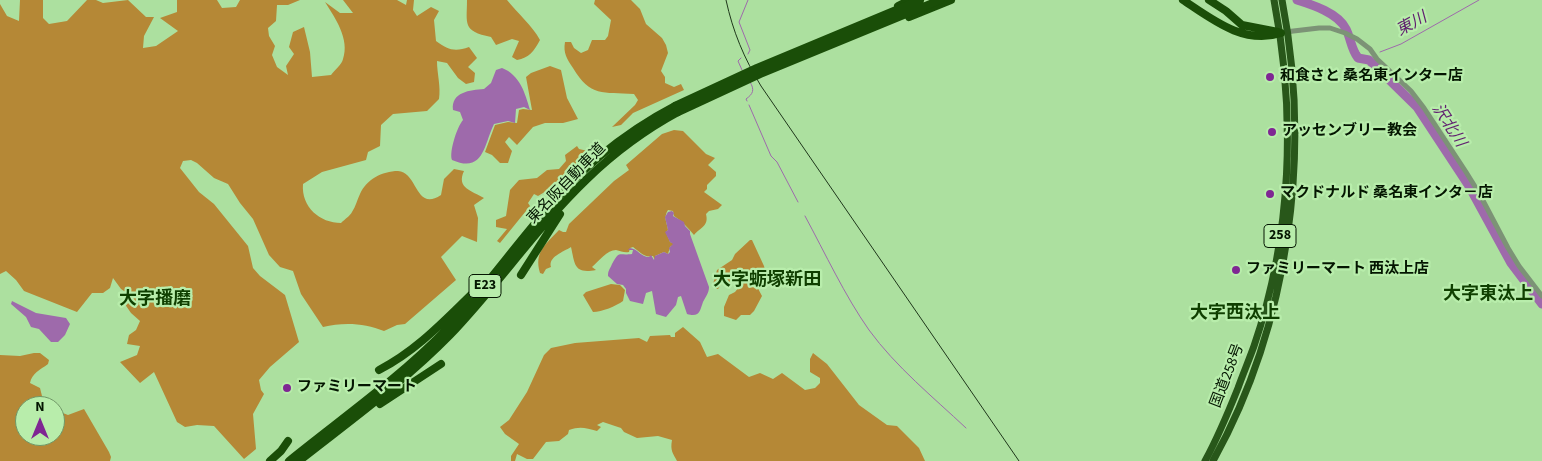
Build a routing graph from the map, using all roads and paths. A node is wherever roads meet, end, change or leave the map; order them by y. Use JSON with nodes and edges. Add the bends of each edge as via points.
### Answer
{"nodes":[{"id":1,"x":910,"y":0,"type":"edge"},
{"id":2,"x":920,"y":0,"type":"edge"},
{"id":3,"x":940,"y":0,"type":"edge"},
{"id":4,"x":951,"y":0,"type":"edge"},
{"id":5,"x":1183,"y":0,"type":"edge"},
{"id":6,"x":1209,"y":0,"type":"edge"},
{"id":7,"x":1274,"y":0,"type":"edge"},
{"id":8,"x":1282,"y":0,"type":"edge"},
{"id":9,"x":879,"y":25,"type":"junction"},
{"id":10,"x":858,"y":26,"type":"junction"},
{"id":11,"x":1284,"y":32,"type":"junction"},
{"id":12,"x":677,"y":109,"type":"junction"},
{"id":13,"x":604,"y":164,"type":"junction"},
{"id":14,"x":506,"y":261,"type":"junction"},
{"id":15,"x":521,"y":275,"type":"dead end"},
{"id":16,"x":1542,"y":296,"type":"edge"},
{"id":17,"x":441,"y":364,"type":"dead end"},
{"id":18,"x":379,"y":370,"type":"dead end"},
{"id":19,"x":355,"y":418,"type":"junction"},
{"id":20,"x":288,"y":441,"type":"dead end"},
{"id":21,"x":270,"y":461,"type":"edge"},
{"id":22,"x":288,"y":461,"type":"edge"},
{"id":23,"x":299,"y":461,"type":"edge"},
{"id":24,"x":1205,"y":461,"type":"edge"},
{"id":25,"x":1213,"y":461,"type":"edge"}],
"edges":[{"from":1,"to":10,"type":"highway","bridge":true},
{"from":2,"to":10,"type":"highway","name":"東名阪自動車道","number":"E23","bridge":true},
{"from":3,"to":9,"type":"highway","name":"東名阪自動車道","number":"E23","bridge":true},
{"from":4,"to":9,"type":"highway","bridge":true,"via":[[896,22]]},
{"from":5,"to":11,"type":"highway","via":[[1242,34],[1268,37]]},
{"from":6,"to":11,"type":"highway","via":[[1242,25]]},
{"from":7,"to":11,"type":"highway","name":"国道258号","number":"258"},
{"from":8,"to":11,"type":"highway","name":"国道258号","number":"258"},
{"from":9,"to":12,"type":"highway","name":"東名阪自動車道","number":"E23","bridge":true},
{"from":10,"to":12,"type":"highway","name":"東名阪自動車道","number":"E23","bridge":true,"via":[[750,71]]},
{"from":11,"to":16,"type":"street","via":[[1319,28],[1339,30],[1370,49],[1418,99],[1480,193],[1515,260]]},
{"from":11,"to":24,"type":"highway","name":"国道258号","number":"258","via":[[1288,104],[1286,183],[1277,259],[1254,346],[1225,421]]},
{"from":11,"to":25,"type":"highway","name":"国道258号","number":"258","via":[[1294,104],[1292,196],[1285,248],[1261,348]]},
{"from":12,"to":13,"type":"highway","name":"東名阪自動車道","number":"E23"},
{"from":12,"to":14,"type":"highway","name":"東名阪自動車道","number":"E23","via":[[641,125],[598,158],[553,204]]},
{"from":13,"to":15,"type":"highway","via":[[560,213]]},
{"from":13,"to":19,"type":"highway","name":"東名阪自動車道","number":"E23","via":[[559,209],[449,336]]},
{"from":14,"to":18,"type":"highway","via":[[416,347]]},
{"from":14,"to":22,"type":"highway","name":"東名阪自動車道","number":"E23","via":[[419,356]]},
{"from":17,"to":19,"type":"highway"},
{"from":19,"to":23,"type":"highway","name":"東名阪自動車道","number":"E23"},
{"from":20,"to":21,"type":"highway"}]}
